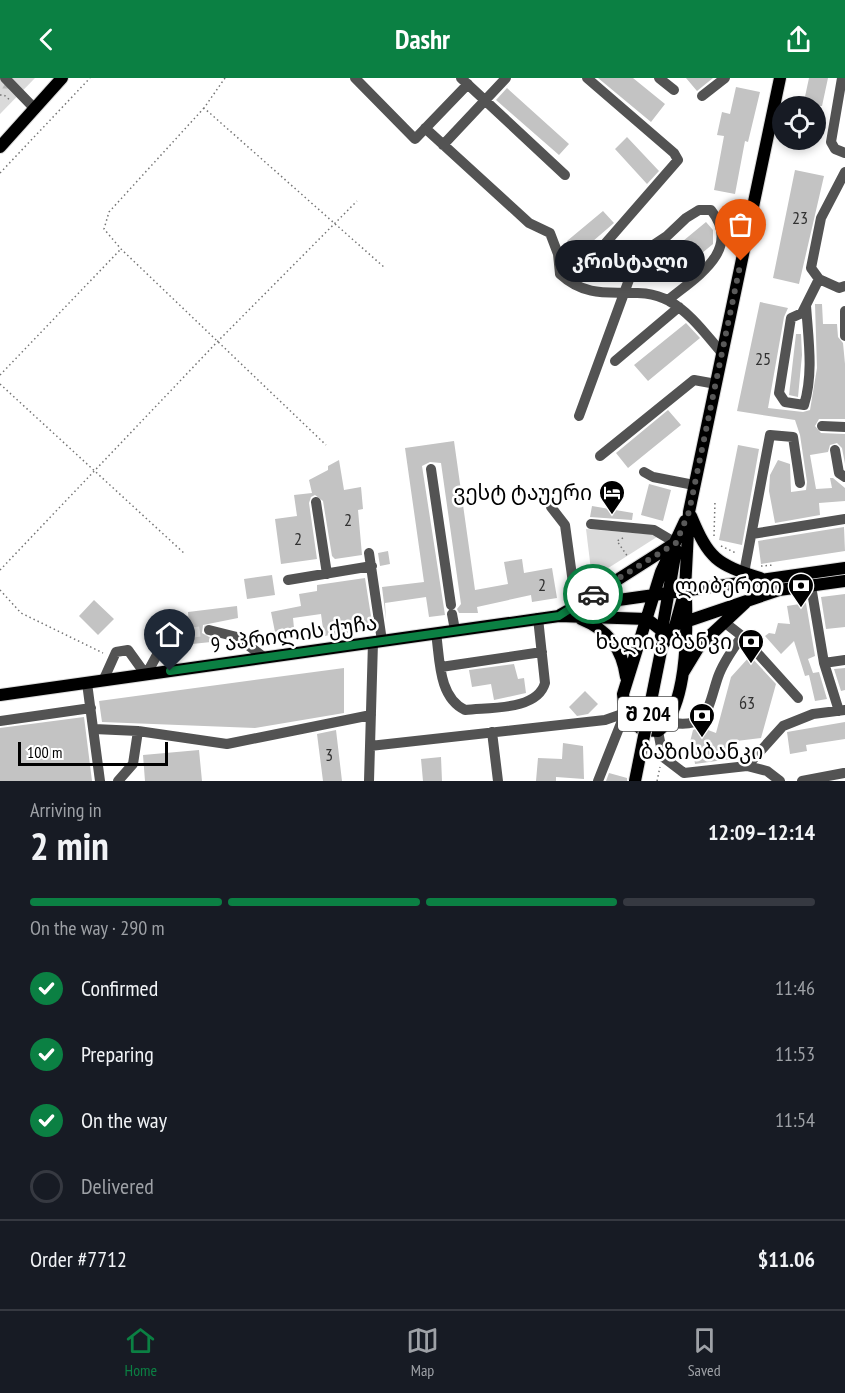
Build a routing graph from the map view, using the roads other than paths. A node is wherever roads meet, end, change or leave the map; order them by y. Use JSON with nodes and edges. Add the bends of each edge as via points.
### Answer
{"nodes":[{"id":1,"x":5,"y":78,"type":"edge"},
{"id":2,"x":62,"y":78,"type":"edge"},
{"id":3,"x":356,"y":78,"type":"edge"},
{"id":4,"x":506,"y":78,"type":"edge"},
{"id":5,"x":659,"y":78,"type":"edge"},
{"id":6,"x":725,"y":78,"type":"edge"},
{"id":7,"x":780,"y":78,"type":"edge"},
{"id":8,"x":842,"y":78,"type":"edge"},
{"id":9,"x":594,"y":80,"type":"edge"},
{"id":10,"x":465,"y":81,"type":"edge"},
{"id":11,"x":674,"y":90,"type":"dead end"},
{"id":12,"x":842,"y":90,"type":"edge"},
{"id":13,"x":702,"y":96,"type":"dead end"},
{"id":14,"x":485,"y":100,"type":"junction"},
{"id":15,"x":35,"y":110,"type":"junction"},
{"id":16,"x":841,"y":112,"type":"edge"},
{"id":17,"x":425,"y":128,"type":"junction"},
{"id":18,"x":443,"y":145,"type":"junction"},
{"id":19,"x":0,"y":147,"type":"edge"},
{"id":20,"x":845,"y":153,"type":"edge"},
{"id":21,"x":845,"y":172,"type":"edge"},
{"id":22,"x":565,"y":176,"type":"dead end"},
{"id":23,"x":560,"y":274,"type":"junction"},
{"id":24,"x":819,"y":279,"type":"junction"},
{"id":25,"x":845,"y":286,"type":"edge"},
{"id":26,"x":626,"y":295,"type":"junction"},
{"id":27,"x":668,"y":300,"type":"junction"},
{"id":28,"x":806,"y":304,"type":"junction"},
{"id":29,"x":679,"y":308,"type":"junction"},
{"id":30,"x":845,"y":310,"type":"edge"},
{"id":31,"x":845,"y":336,"type":"edge"},
{"id":32,"x":722,"y":353,"type":"junction"},
{"id":33,"x":615,"y":361,"type":"dead end"},
{"id":34,"x":716,"y":384,"type":"junction"},
{"id":35,"x":579,"y":416,"type":"dead end"},
{"id":36,"x":822,"y":426,"type":"dead end"},
{"id":37,"x":845,"y":427,"type":"edge"},
{"id":38,"x":835,"y":450,"type":"dead end"},
{"id":39,"x":600,"y":456,"type":"dead end"},
{"id":40,"x":432,"y":469,"type":"dead end"},
{"id":41,"x":644,"y":472,"type":"dead end"},
{"id":42,"x":845,"y":477,"type":"edge"},
{"id":43,"x":800,"y":483,"type":"dead end"},
{"id":44,"x":694,"y":485,"type":"junction"},
{"id":45,"x":316,"y":502,"type":"dead end"},
{"id":46,"x":551,"y":507,"type":"dead end"},
{"id":47,"x":689,"y":512,"type":"junction"},
{"id":48,"x":845,"y":519,"type":"edge"},
{"id":49,"x":591,"y":524,"type":"dead end"},
{"id":50,"x":752,"y":534,"type":"junction"},
{"id":51,"x":676,"y":543,"type":"junction"},
{"id":52,"x":369,"y":553,"type":"dead end"},
{"id":53,"x":372,"y":566,"type":"junction"},
{"id":54,"x":845,"y":568,"type":"edge"},
{"id":55,"x":744,"y":573,"type":"junction"},
{"id":56,"x":327,"y":574,"type":"junction"},
{"id":57,"x":288,"y":580,"type":"dead end"},
{"id":58,"x":764,"y":580,"type":"junction"},
{"id":59,"x":845,"y":581,"type":"edge"},
{"id":60,"x":811,"y":586,"type":"junction"},
{"id":61,"x":685,"y":590,"type":"junction"},
{"id":62,"x":668,"y":593,"type":"junction"},
{"id":63,"x":655,"y":594,"type":"junction"},
{"id":64,"x":749,"y":600,"type":"junction"},
{"id":65,"x":578,"y":612,"type":"junction"},
{"id":66,"x":538,"y":618,"type":"junction"},
{"id":67,"x":647,"y":619,"type":"junction"},
{"id":68,"x":724,"y":622,"type":"junction"},
{"id":69,"x":681,"y":623,"type":"junction"},
{"id":70,"x":209,"y":630,"type":"tunnel mouth"},
{"id":71,"x":455,"y":630,"type":"junction"},
{"id":72,"x":661,"y":630,"type":"junction"},
{"id":73,"x":190,"y":633,"type":"tunnel mouth"},
{"id":74,"x":436,"y":633,"type":"junction"},
{"id":75,"x":742,"y":636,"type":"junction"},
{"id":76,"x":378,"y":641,"type":"junction"},
{"id":77,"x":662,"y":646,"type":"junction"},
{"id":78,"x":542,"y":652,"type":"junction"},
{"id":79,"x":265,"y":658,"type":"junction"},
{"id":80,"x":845,"y":660,"type":"edge"},
{"id":81,"x":824,"y":663,"type":"junction"},
{"id":82,"x":441,"y":667,"type":"junction"},
{"id":83,"x":683,"y":674,"type":"junction"},
{"id":84,"x":146,"y":675,"type":"junction"},
{"id":85,"x":103,"y":681,"type":"junction"},
{"id":86,"x":626,"y":681,"type":"junction"},
{"id":87,"x":87,"y":683,"type":"junction"},
{"id":88,"x":0,"y":695,"type":"edge"},
{"id":89,"x":798,"y":698,"type":"dead end"},
{"id":90,"x":91,"y":708,"type":"junction"},
{"id":91,"x":842,"y":710,"type":"edge"},
{"id":92,"x":625,"y":712,"type":"junction"},
{"id":93,"x":371,"y":715,"type":"junction"},
{"id":94,"x":0,"y":721,"type":"edge"},
{"id":95,"x":668,"y":722,"type":"junction"},
{"id":96,"x":94,"y":729,"type":"junction"},
{"id":97,"x":138,"y":731,"type":"junction"},
{"id":98,"x":658,"y":731,"type":"junction"},
{"id":99,"x":492,"y":732,"type":"junction"},
{"id":100,"x":370,"y":746,"type":"junction"},
{"id":101,"x":747,"y":766,"type":"junction"},
{"id":102,"x":844,"y":773,"type":"edge"},
{"id":103,"x":100,"y":781,"type":"edge"},
{"id":104,"x":118,"y":781,"type":"edge"},
{"id":105,"x":369,"y":781,"type":"edge"},
{"id":106,"x":498,"y":781,"type":"edge"},
{"id":107,"x":598,"y":781,"type":"edge"},
{"id":108,"x":635,"y":781,"type":"edge"},
{"id":109,"x":780,"y":781,"type":"edge"},
{"id":110,"x":802,"y":781,"type":"edge"}],
"edges":[{"from":1,"to":15,"type":"street"},
{"from":2,"to":15,"type":"main road"},
{"from":3,"to":17,"type":"street","via":[[415,139]]},
{"from":4,"to":14,"type":"street"},
{"from":5,"to":11,"type":"street"},
{"from":6,"to":13,"type":"street"},
{"from":7,"to":32,"type":"main road"},
{"from":8,"to":12,"type":"street"},
{"from":9,"to":23,"type":"street","via":[[678,160],[590,261],[577,270]]},
{"from":10,"to":14,"type":"street"},
{"from":10,"to":17,"type":"street"},
{"from":12,"to":16,"type":"street"},
{"from":14,"to":18,"type":"street"},
{"from":14,"to":22,"type":"street"},
{"from":15,"to":19,"type":"main road"},
{"from":16,"to":20,"type":"street","via":[[831,142],[835,149]]},
{"from":17,"to":18,"type":"street"},
{"from":18,"to":23,"type":"street","via":[[530,223],[550,233]]},
{"from":21,"to":24,"type":"street","via":[[821,218],[811,268]]},
{"from":23,"to":26,"type":"street","via":[[582,288]]},
{"from":24,"to":25,"type":"street","via":[[838,288]]},
{"from":24,"to":28,"type":"street"},
{"from":26,"to":27,"type":"street","via":[[654,295]]},
{"from":26,"to":27,"type":"street","via":[[634,266],[652,246],[699,210],[711,210],[723,229],[723,240],[713,263]]},
{"from":26,"to":35,"type":"street"},
{"from":27,"to":29,"type":"street"},
{"from":28,"to":28,"type":"street","via":[[802,313],[791,318],[779,393],[785,402],[796,405],[804,405],[808,392]]},
{"from":29,"to":32,"type":"street"},
{"from":29,"to":33,"type":"street"},
{"from":30,"to":31,"type":"street"},
{"from":32,"to":34,"type":"main road"},
{"from":34,"to":39,"type":"street","via":[[694,380]]},
{"from":34,"to":44,"type":"main road"},
{"from":36,"to":37,"type":"street"},
{"from":38,"to":42,"type":"street","via":[[839,473]]},
{"from":40,"to":71,"type":"street"},
{"from":41,"to":44,"type":"street"},
{"from":43,"to":50,"type":"street","via":[[793,437],[770,435]]},
{"from":44,"to":47,"type":"main road"},
{"from":45,"to":56,"type":"street"},
{"from":46,"to":65,"type":"street","via":[[565,525]]},
{"from":47,"to":51,"type":"main road"},
{"from":47,"to":55,"type":"main road","via":[[709,552],[728,567]]},
{"from":47,"to":61,"type":"main road"},
{"from":48,"to":50,"type":"street"},
{"from":49,"to":51,"type":"street","via":[[654,530]]},
{"from":50,"to":55,"type":"street"},
{"from":51,"to":62,"type":"main road","number":"შ 204"},
{"from":51,"to":63,"type":"main road"},
{"from":51,"to":65,"type":"main road"},
{"from":52,"to":53,"type":"street"},
{"from":53,"to":56,"type":"street"},
{"from":53,"to":76,"type":"street"},
{"from":54,"to":58,"type":"main road"},
{"from":55,"to":58,"type":"main road"},
{"from":56,"to":57,"type":"street"},
{"from":58,"to":61,"type":"main road"},
{"from":59,"to":60,"type":"main road"},
{"from":60,"to":64,"type":"main road","via":[[779,590]]},
{"from":60,"to":81,"type":"street"},
{"from":61,"to":62,"type":"main road"},
{"from":61,"to":69,"type":"main road","number":"შ 204"},
{"from":62,"to":63,"type":"main road"},
{"from":62,"to":72,"type":"main road","number":"შ 204"},
{"from":63,"to":65,"type":"main road"},
{"from":63,"to":67,"type":"main road"},
{"from":64,"to":68,"type":"main road"},
{"from":64,"to":69,"type":"main road"},
{"from":65,"to":66,"type":"main road","name":"9 აპრილის ქუჩა"},
{"from":65,"to":67,"type":"main road"},
{"from":65,"to":86,"type":"main road","via":[[612,638],[622,654]]},
{"from":66,"to":71,"type":"main road","name":"9 აპრილის ქუჩა"},
{"from":66,"to":78,"type":"street"},
{"from":67,"to":72,"type":"main road"},
{"from":67,"to":86,"type":"main road"},
{"from":68,"to":75,"type":"street"},
{"from":68,"to":83,"type":"main road","via":[[700,645]]},
{"from":69,"to":77,"type":"main road","number":"შ 204"},
{"from":69,"to":83,"type":"main road"},
{"from":70,"to":79,"type":"street","via":[[237,637]]},
{"from":71,"to":74,"type":"main road","name":"9 აპრილის ქუჩა"},
{"from":72,"to":77,"type":"main road","number":"შ 204"},
{"from":73,"to":84,"type":"street","via":[[158,653]]},
{"from":74,"to":76,"type":"main road","name":"9 აპრილის ქუჩა"},
{"from":74,"to":82,"type":"street"},
{"from":75,"to":89,"type":"street"},
{"from":75,"to":95,"type":"street","via":[[719,675],[707,713],[681,725]]},
{"from":76,"to":79,"type":"main road","name":"9 აპრილის ქუჩა"},
{"from":76,"to":93,"type":"street"},
{"from":77,"to":108,"type":"main road","number":"შ 204","bridge":true},
{"from":78,"to":82,"type":"street"},
{"from":78,"to":82,"type":"street","via":[[545,683],[542,691],[527,702],[465,710],[450,700]]},
{"from":79,"to":84,"type":"main road","name":"9 აპრილის ქუჩა"},
{"from":80,"to":81,"type":"street"},
{"from":81,"to":91,"type":"street"},
{"from":83,"to":95,"type":"main road"},
{"from":84,"to":85,"type":"main road","name":"9 აპრილის ქუჩა"},
{"from":84,"to":85,"type":"street","via":[[128,650],[116,652]]},
{"from":85,"to":87,"type":"main road","name":"9 აპრილის ქუჩა"},
{"from":86,"to":92,"type":"main road"},
{"from":87,"to":88,"type":"main road","name":"9 აპრილის ქუჩა"},
{"from":87,"to":90,"type":"street"},
{"from":90,"to":94,"type":"street"},
{"from":90,"to":96,"type":"street"},
{"from":91,"to":101,"type":"street","via":[[813,714],[783,726]]},
{"from":92,"to":98,"type":"main road","via":[[642,730]]},
{"from":92,"to":99,"type":"street","via":[[605,720]]},
{"from":92,"to":107,"type":"street"},
{"from":93,"to":97,"type":"street","via":[[227,744]]},
{"from":93,"to":100,"type":"street"},
{"from":95,"to":98,"type":"main road"},
{"from":96,"to":97,"type":"street"},
{"from":96,"to":103,"type":"street"},
{"from":97,"to":104,"type":"street","via":[[133,764]]},
{"from":98,"to":101,"type":"street","via":[[663,757],[684,772]]},
{"from":99,"to":100,"type":"street"},
{"from":99,"to":106,"type":"street"},
{"from":100,"to":105,"type":"street"},
{"from":101,"to":109,"type":"street","via":[[767,771]]},
{"from":102,"to":110,"type":"street"}]}
